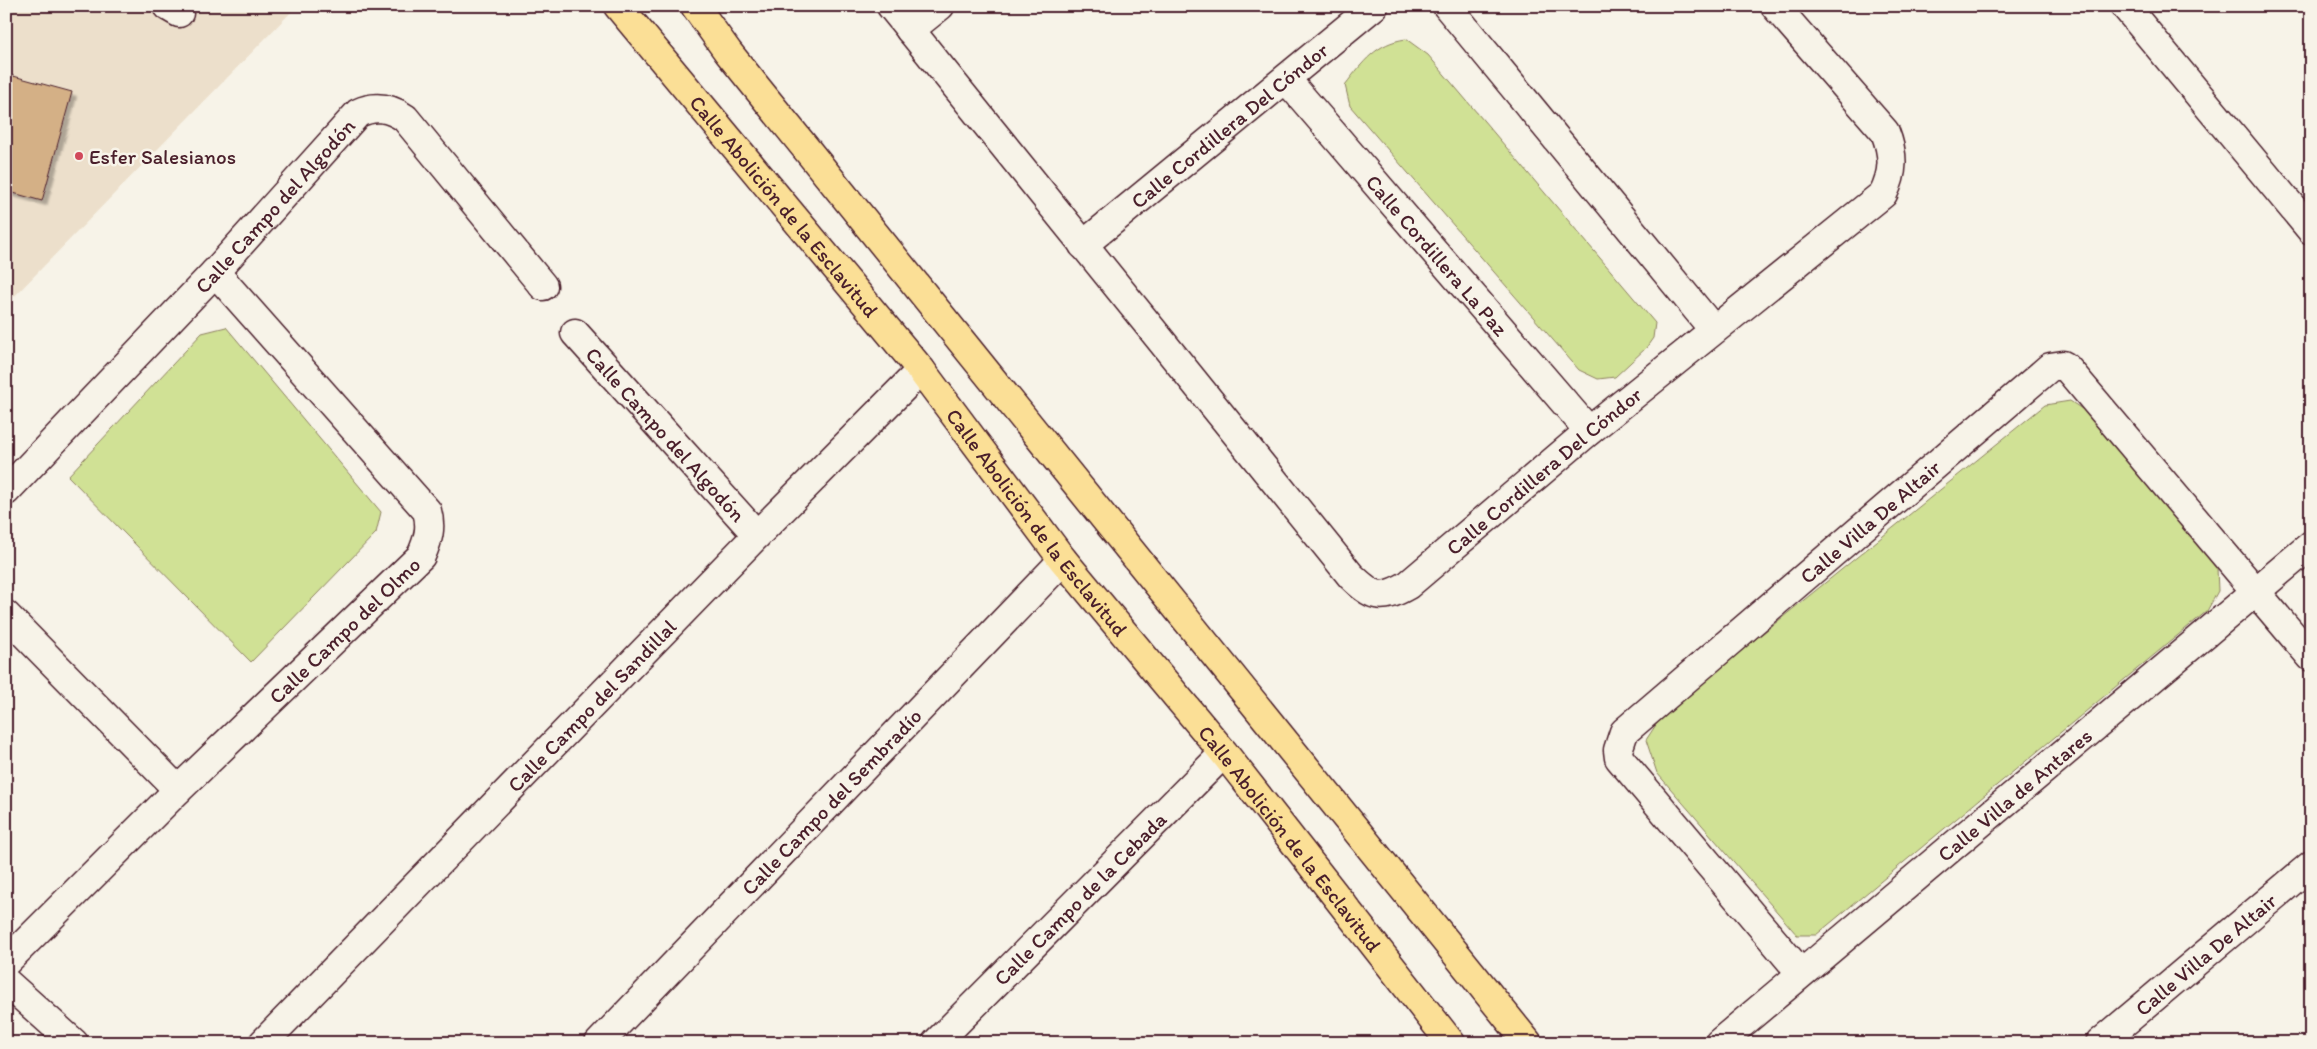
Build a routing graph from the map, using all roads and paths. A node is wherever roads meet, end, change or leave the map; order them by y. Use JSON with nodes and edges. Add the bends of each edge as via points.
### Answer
{"nodes":[{"id":1,"x":618,"y":6,"type":"edge"},
{"id":2,"x":695,"y":6,"type":"edge"},
{"id":3,"x":891,"y":6,"type":"edge"},
{"id":4,"x":940,"y":6,"type":"edge"},
{"id":5,"x":1374,"y":6,"type":"edge"},
{"id":6,"x":1447,"y":6,"type":"edge"},
{"id":7,"x":1775,"y":6,"type":"edge"},
{"id":8,"x":2125,"y":6,"type":"edge"},
{"id":9,"x":910,"y":30,"type":"junction"},
{"id":10,"x":1286,"y":79,"type":"junction"},
{"id":11,"x":2311,"y":230,"type":"edge"},
{"id":12,"x":1084,"y":245,"type":"junction"},
{"id":13,"x":215,"y":272,"type":"junction"},
{"id":14,"x":543,"y":286,"type":"dead end"},
{"id":15,"x":1713,"y":329,"type":"junction"},
{"id":16,"x":575,"y":334,"type":"dead end"},
{"id":17,"x":921,"y":370,"type":"junction"},
{"id":18,"x":1589,"y":431,"type":"junction"},
{"id":19,"x":6,"y":491,"type":"edge"},
{"id":20,"x":756,"y":534,"type":"junction"},
{"id":21,"x":2311,"y":545,"type":"edge"},
{"id":22,"x":1063,"y":560,"type":"junction"},
{"id":23,"x":2255,"y":591,"type":"junction"},
{"id":24,"x":6,"y":615,"type":"edge"},
{"id":25,"x":2311,"y":657,"type":"edge"},
{"id":26,"x":1224,"y":754,"type":"junction"},
{"id":27,"x":178,"y":790,"type":"junction"},
{"id":28,"x":2311,"y":865,"type":"edge"},
{"id":29,"x":6,"y":962,"type":"edge"},
{"id":30,"x":1800,"y":972,"type":"junction"},
{"id":31,"x":6,"y":982,"type":"edge"},
{"id":32,"x":74,"y":1043,"type":"edge"},
{"id":33,"x":263,"y":1043,"type":"edge"},
{"id":34,"x":599,"y":1043,"type":"edge"},
{"id":35,"x":936,"y":1043,"type":"edge"},
{"id":36,"x":1451,"y":1043,"type":"edge"},
{"id":37,"x":1528,"y":1043,"type":"edge"},
{"id":38,"x":1719,"y":1043,"type":"edge"},
{"id":39,"x":2100,"y":1043,"type":"edge"}],
"edges":[{"from":1,"to":17,"type":"main road","name":"Calle Abolición de la Esclavitud"},
{"from":2,"to":37,"type":"main road","via":[[747,76]]},
{"from":3,"to":9,"type":"street","name":"Calle Cordillera Del Cóndor"},
{"from":4,"to":9,"type":"street"},
{"from":5,"to":10,"type":"street","name":"Calle Cordillera Del Cóndor"},
{"from":6,"to":15,"type":"street"},
{"from":7,"to":15,"type":"street","name":"Calle Cordillera Del Cóndor","via":[[1885,132],[1890,146],[1891,177],[1882,194]]},
{"from":8,"to":11,"type":"street"},
{"from":9,"to":12,"type":"street","name":"Calle Cordillera Del Cóndor"},
{"from":10,"to":12,"type":"street","name":"Calle Cordillera Del Cóndor"},
{"from":10,"to":18,"type":"street","name":"Calle Cordillera La Paz"},
{"from":12,"to":18,"type":"street","name":"Calle Cordillera Del Cóndor","via":[[1351,576],[1372,594],[1392,594],[1408,585]]},
{"from":13,"to":14,"type":"street","name":"Calle Campo del Algodón","via":[[358,114],[369,108],[380,108],[397,113],[413,127]]},
{"from":13,"to":19,"type":"street","name":"Calle Campo del Algodón"},
{"from":13,"to":27,"type":"street","name":"Calle Campo del Olmo","via":[[427,511],[431,525],[421,556]]},
{"from":15,"to":18,"type":"street","name":"Calle Cordillera Del Cóndor"},
{"from":16,"to":20,"type":"street","name":"Calle Campo del Algodón"},
{"from":17,"to":20,"type":"street","name":"Calle Campo del Sandillal"},
{"from":17,"to":22,"type":"main road","name":"Calle Abolición de la Esclavitud"},
{"from":20,"to":33,"type":"street","name":"Calle Campo del Sandillal"},
{"from":21,"to":23,"type":"street","name":"Calle Villa de Antares"},
{"from":22,"to":26,"type":"main road","name":"Calle Abolición de la Esclavitud"},
{"from":22,"to":34,"type":"street","name":"Calle Campo del Sembradío"},
{"from":23,"to":25,"type":"street","name":"Calle Villa De Altair"},
{"from":23,"to":30,"type":"street","name":"Calle Villa de Antares"},
{"from":23,"to":30,"type":"street","name":"Calle Villa De Altair","via":[[2067,368],[2063,365],[2050,368],[1624,732],[1620,739],[1619,758]]},
{"from":24,"to":27,"type":"street"},
{"from":26,"to":35,"type":"street","name":"Calle Campo de la Cebada"},
{"from":26,"to":36,"type":"main road","name":"Calle Abolición de la Esclavitud"},
{"from":27,"to":29,"type":"street","name":"Calle Campo del Olmo"},
{"from":28,"to":39,"type":"street","name":"Calle Villa De Altair"},
{"from":30,"to":38,"type":"street","name":"Calle Villa de Antares"},
{"from":31,"to":32,"type":"street"}]}
